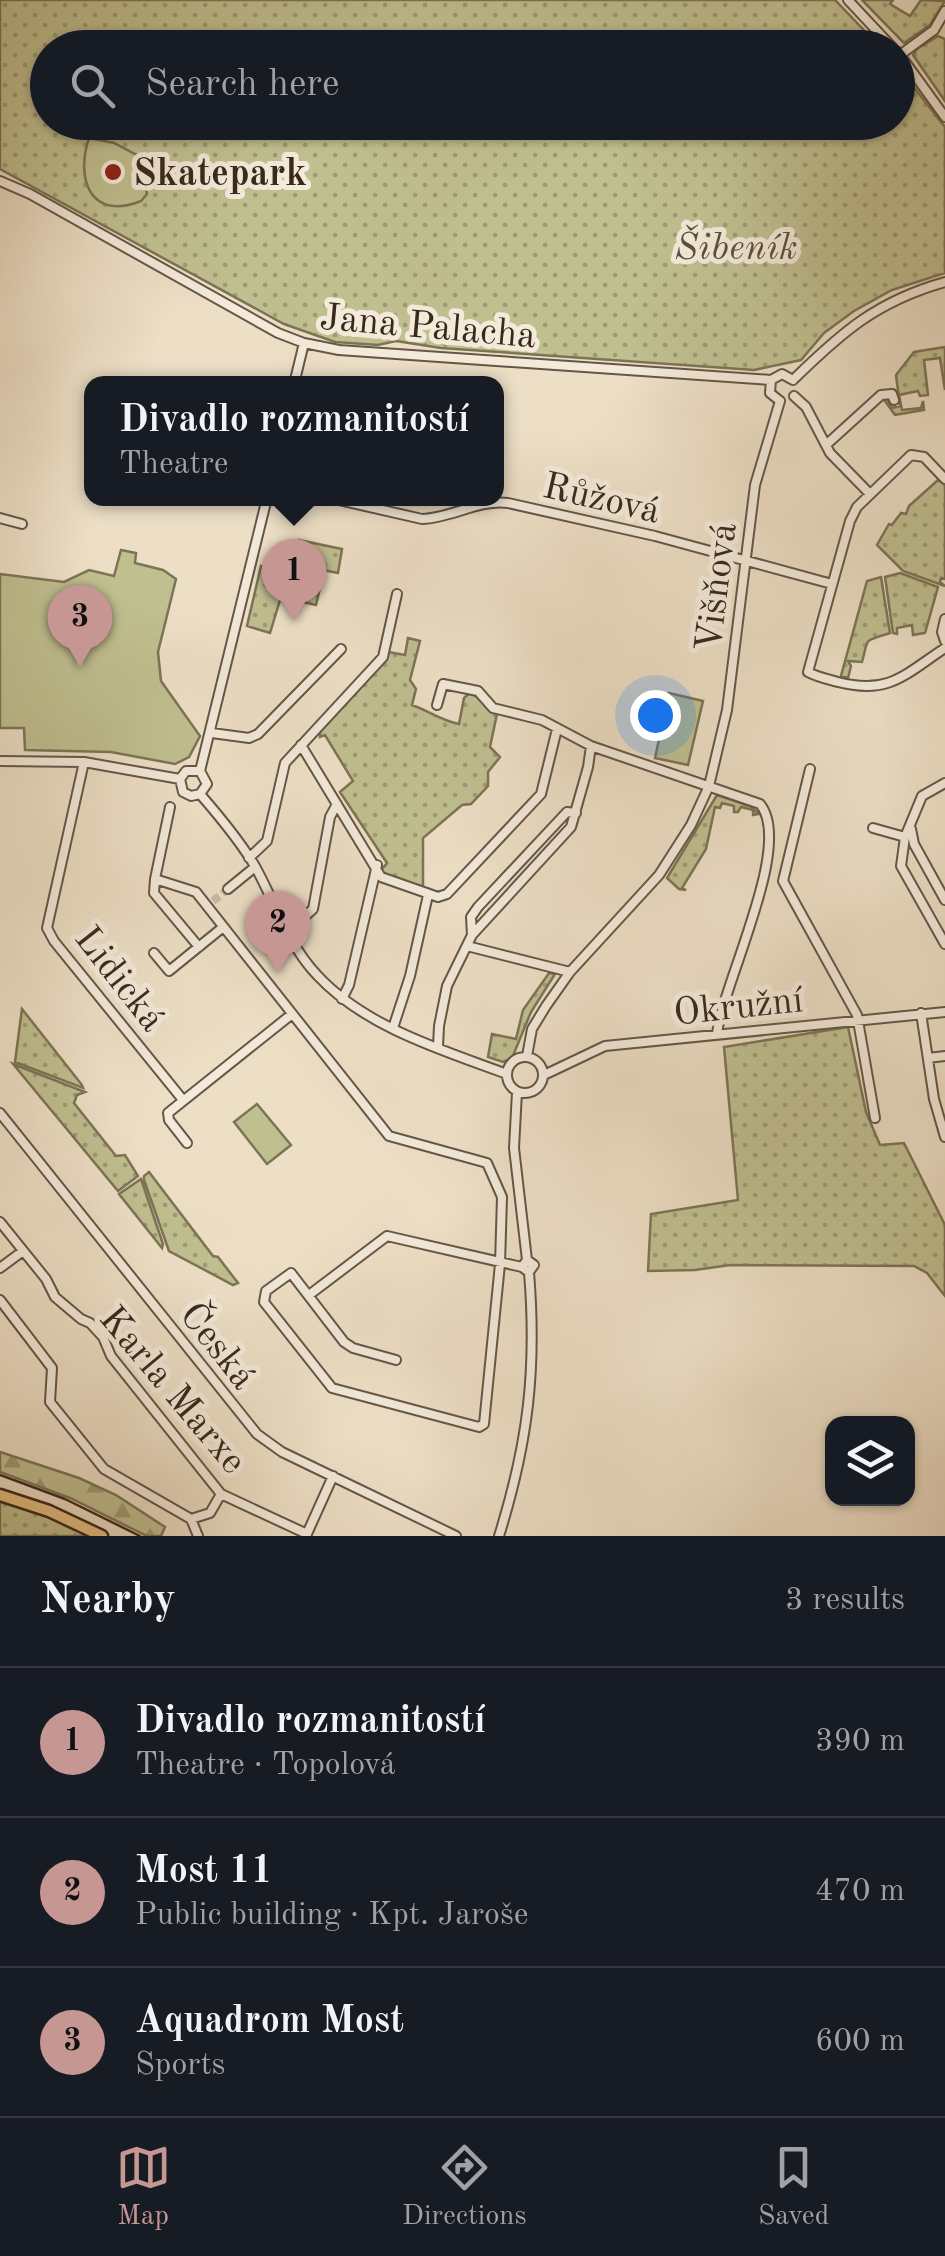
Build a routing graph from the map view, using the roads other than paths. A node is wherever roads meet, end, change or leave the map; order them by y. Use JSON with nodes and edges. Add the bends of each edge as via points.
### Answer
{"nodes":[{"id":1,"x":848,"y":0,"type":"edge"},
{"id":2,"x":945,"y":11,"type":"edge"},
{"id":3,"x":938,"y":24,"type":"junction"},
{"id":4,"x":876,"y":30,"type":"edge"},
{"id":5,"x":945,"y":34,"type":"edge"},
{"id":6,"x":915,"y":41,"type":"edge"},
{"id":7,"x":915,"y":76,"type":"edge"},
{"id":8,"x":945,"y":117,"type":"edge"},
{"id":9,"x":0,"y":181,"type":"edge"},
{"id":10,"x":945,"y":282,"type":"edge"},
{"id":11,"x":304,"y":343,"type":"junction"},
{"id":12,"x":296,"y":376,"type":"edge"},
{"id":13,"x":771,"y":380,"type":"junction"},
{"id":14,"x":793,"y":380,"type":"junction"},
{"id":15,"x":794,"y":396,"type":"junction"},
{"id":16,"x":894,"y":400,"type":"dead end"},
{"id":17,"x":780,"y":401,"type":"junction"},
{"id":18,"x":826,"y":446,"type":"junction"},
{"id":19,"x":945,"y":478,"type":"edge"},
{"id":20,"x":870,"y":494,"type":"junction"},
{"id":21,"x":504,"y":503,"type":"edge"},
{"id":22,"x":265,"y":506,"type":"edge"},
{"id":23,"x":371,"y":506,"type":"edge"},
{"id":24,"x":477,"y":506,"type":"edge"},
{"id":25,"x":0,"y":518,"type":"edge"},
{"id":26,"x":22,"y":524,"type":"dead end"},
{"id":27,"x":746,"y":559,"type":"junction"},
{"id":28,"x":832,"y":584,"type":"junction"},
{"id":29,"x":396,"y":594,"type":"dead end"},
{"id":30,"x":945,"y":619,"type":"edge"},
{"id":31,"x":945,"y":644,"type":"edge"},
{"id":32,"x":340,"y":650,"type":"dead end"},
{"id":33,"x":437,"y":706,"type":"dead end"},
{"id":34,"x":557,"y":728,"type":"junction"},
{"id":35,"x":212,"y":732,"type":"junction"},
{"id":36,"x":301,"y":744,"type":"junction"},
{"id":37,"x":591,"y":746,"type":"junction"},
{"id":38,"x":0,"y":761,"type":"edge"},
{"id":39,"x":84,"y":762,"type":"junction"},
{"id":40,"x":810,"y":769,"type":"dead end"},
{"id":41,"x":200,"y":771,"type":"junction"},
{"id":42,"x":180,"y":780,"type":"junction"},
{"id":43,"x":945,"y":783,"type":"edge"},
{"id":44,"x":709,"y":786,"type":"junction"},
{"id":45,"x":200,"y":794,"type":"junction"},
{"id":46,"x":337,"y":804,"type":"junction"},
{"id":47,"x":170,"y":807,"type":"dead end"},
{"id":48,"x":576,"y":813,"type":"junction"},
{"id":49,"x":873,"y":828,"type":"dead end"},
{"id":50,"x":908,"y":833,"type":"junction"},
{"id":51,"x":249,"y":858,"type":"junction"},
{"id":52,"x":377,"y":865,"type":"junction"},
{"id":53,"x":255,"y":868,"type":"junction"},
{"id":54,"x":764,"y":878,"type":"junction"},
{"id":55,"x":155,"y":879,"type":"junction"},
{"id":56,"x":783,"y":881,"type":"junction"},
{"id":57,"x":228,"y":890,"type":"tunnel mouth"},
{"id":58,"x":428,"y":895,"type":"junction"},
{"id":59,"x":945,"y":900,"type":"edge"},
{"id":60,"x":222,"y":928,"type":"junction"},
{"id":61,"x":288,"y":932,"type":"junction"},
{"id":62,"x":472,"y":935,"type":"junction"},
{"id":63,"x":945,"y":944,"type":"edge"},
{"id":64,"x":468,"y":946,"type":"junction"},
{"id":65,"x":198,"y":947,"type":"junction"},
{"id":66,"x":154,"y":953,"type":"dead end"},
{"id":67,"x":570,"y":972,"type":"junction"},
{"id":68,"x":342,"y":999,"type":"junction"},
{"id":69,"x":945,"y":1012,"type":"edge"},
{"id":70,"x":292,"y":1014,"type":"junction"},
{"id":71,"x":920,"y":1014,"type":"junction"},
{"id":72,"x":858,"y":1020,"type":"junction"},
{"id":73,"x":393,"y":1028,"type":"junction"},
{"id":74,"x":717,"y":1034,"type":"junction"},
{"id":75,"x":438,"y":1047,"type":"junction"},
{"id":76,"x":527,"y":1056,"type":"junction"},
{"id":77,"x":945,"y":1056,"type":"edge"},
{"id":78,"x":928,"y":1058,"type":"junction"},
{"id":79,"x":507,"y":1074,"type":"junction"},
{"id":80,"x":544,"y":1075,"type":"junction"},
{"id":81,"x":518,"y":1092,"type":"junction"},
{"id":82,"x":182,"y":1100,"type":"junction"},
{"id":83,"x":0,"y":1113,"type":"edge"},
{"id":84,"x":875,"y":1118,"type":"dead end"},
{"id":85,"x":945,"y":1137,"type":"edge"},
{"id":86,"x":187,"y":1143,"type":"dead end"},
{"id":87,"x":0,"y":1222,"type":"edge"},
{"id":88,"x":23,"y":1251,"type":"junction"},
{"id":89,"x":500,"y":1264,"type":"junction"},
{"id":90,"x":526,"y":1266,"type":"junction"},
{"id":91,"x":0,"y":1268,"type":"edge"},
{"id":92,"x":309,"y":1295,"type":"junction"},
{"id":93,"x":0,"y":1300,"type":"edge"},
{"id":94,"x":396,"y":1360,"type":"dead end"},
{"id":95,"x":333,"y":1476,"type":"junction"},
{"id":96,"x":221,"y":1494,"type":"junction"},
{"id":97,"x":0,"y":1495,"type":"edge"},
{"id":98,"x":190,"y":1520,"type":"junction"},
{"id":99,"x":307,"y":1535,"type":"edge"},
{"id":100,"x":102,"y":1536,"type":"edge"},
{"id":101,"x":198,"y":1536,"type":"edge"},
{"id":102,"x":456,"y":1536,"type":"edge"},
{"id":103,"x":499,"y":1536,"type":"edge"}],
"edges":[{"from":1,"to":4,"type":"street"},
{"from":2,"to":3,"type":"street"},
{"from":3,"to":5,"type":"street"},
{"from":3,"to":6,"type":"street"},
{"from":7,"to":8,"type":"street"},
{"from":9,"to":11,"type":"street","name":"Jana Palacha"},
{"from":10,"to":14,"type":"street","via":[[872,311]]},
{"from":11,"to":12,"type":"street"},
{"from":11,"to":13,"type":"street","name":"Jana Palacha"},
{"from":13,"to":14,"type":"street","name":"Jana Palacha","via":[[782,374]]},
{"from":13,"to":17,"type":"street","via":[[770,394]]},
{"from":14,"to":15,"type":"street"},
{"from":15,"to":17,"type":"street"},
{"from":15,"to":18,"type":"street"},
{"from":16,"to":18,"type":"street","via":[[881,395]]},
{"from":17,"to":27,"type":"street","name":"Višňová","via":[[760,461]]},
{"from":18,"to":20,"type":"street"},
{"from":19,"to":20,"type":"street","via":[[918,454]]},
{"from":20,"to":28,"type":"street","via":[[850,521]]},
{"from":21,"to":27,"type":"street","name":"Růžová"},
{"from":22,"to":35,"type":"street"},
{"from":23,"to":24,"type":"street","name":"Růžová","via":[[422,519]]},
{"from":25,"to":26,"type":"street"},
{"from":27,"to":28,"type":"street","name":"Růžová"},
{"from":27,"to":44,"type":"street","name":"Višňová","via":[[727,710]]},
{"from":28,"to":31,"type":"street","via":[[808,672],[877,687]]},
{"from":29,"to":36,"type":"street","via":[[383,657]]},
{"from":30,"to":31,"type":"street"},
{"from":32,"to":35,"type":"street","via":[[258,734]]},
{"from":33,"to":34,"type":"street","via":[[443,684],[478,691],[493,708]]},
{"from":34,"to":37,"type":"street"},
{"from":34,"to":58,"type":"street","via":[[541,794],[446,894]]},
{"from":35,"to":41,"type":"street"},
{"from":36,"to":46,"type":"street"},
{"from":36,"to":51,"type":"street","via":[[284,763],[267,840]]},
{"from":37,"to":44,"type":"street"},
{"from":37,"to":48,"type":"street"},
{"from":38,"to":39,"type":"street"},
{"from":39,"to":42,"type":"street"},
{"from":39,"to":82,"type":"street","name":"Lidická","via":[[48,928]]},
{"from":40,"to":56,"type":"street"},
{"from":41,"to":42,"type":"street","via":[[186,770]]},
{"from":41,"to":45,"type":"street","via":[[207,784]]},
{"from":42,"to":45,"type":"street","via":[[185,794]]},
{"from":43,"to":50,"type":"street","via":[[922,796]]},
{"from":44,"to":54,"type":"street","via":[[760,804],[768,814]]},
{"from":44,"to":67,"type":"street","name":"Višňová","via":[[659,875]]},
{"from":45,"to":51,"type":"street"},
{"from":46,"to":52,"type":"street"},
{"from":46,"to":61,"type":"street","via":[[313,909]]},
{"from":47,"to":55,"type":"street"},
{"from":48,"to":62,"type":"street","via":[[556,847]]},
{"from":48,"to":62,"type":"street","via":[[568,812],[478,908]]},
{"from":49,"to":50,"type":"street"},
{"from":50,"to":59,"type":"street"},
{"from":50,"to":63,"type":"street","via":[[900,866]]},
{"from":51,"to":53,"type":"street"},
{"from":52,"to":58,"type":"street","via":[[381,877]]},
{"from":52,"to":68,"type":"street"},
{"from":53,"to":57,"type":"street"},
{"from":53,"to":61,"type":"street"},
{"from":54,"to":56,"type":"street"},
{"from":54,"to":74,"type":"street"},
{"from":55,"to":60,"type":"street","via":[[210,903]]},
{"from":55,"to":65,"type":"street","via":[[154,894]]},
{"from":56,"to":72,"type":"street"},
{"from":58,"to":73,"type":"street"},
{"from":60,"to":65,"type":"street"},
{"from":60,"to":70,"type":"street"},
{"from":61,"to":68,"type":"street","via":[[314,973]]},
{"from":62,"to":64,"type":"street"},
{"from":64,"to":67,"type":"street"},
{"from":64,"to":75,"type":"street","via":[[447,986]]},
{"from":65,"to":66,"type":"street","via":[[169,970]]},
{"from":67,"to":76,"type":"street","name":"Višňová","via":[[532,1029]]},
{"from":68,"to":73,"type":"street"},
{"from":69,"to":71,"type":"street","name":"Okružní"},
{"from":70,"to":82,"type":"street"},
{"from":70,"to":89,"type":"street","via":[[389,1136],[487,1163],[502,1196]]},
{"from":71,"to":72,"type":"street","name":"Okružní"},
{"from":71,"to":78,"type":"street"},
{"from":72,"to":74,"type":"street","name":"Okružní"},
{"from":72,"to":84,"type":"street"},
{"from":73,"to":75,"type":"street"},
{"from":74,"to":80,"type":"street","name":"Okružní","via":[[605,1046]]},
{"from":75,"to":79,"type":"street"},
{"from":76,"to":79,"type":"street","via":[[515,1059]]},
{"from":76,"to":80,"type":"street"},
{"from":77,"to":78,"type":"street"},
{"from":78,"to":85,"type":"street"},
{"from":79,"to":81,"type":"street"},
{"from":80,"to":81,"type":"street","via":[[536,1090]]},
{"from":81,"to":90,"type":"street","via":[[514,1148]]},
{"from":82,"to":86,"type":"street","via":[[168,1113]]},
{"from":83,"to":95,"type":"street","name":"Česká","via":[[247,1424],[268,1444]]},
{"from":87,"to":88,"type":"street","name":"Karla Marxe"},
{"from":88,"to":91,"type":"street"},
{"from":88,"to":96,"type":"street","name":"Karla Marxe","via":[[55,1297],[103,1337],[111,1356]]},
{"from":89,"to":90,"type":"street"},
{"from":89,"to":92,"type":"street","via":[[387,1236]]},
{"from":89,"to":92,"type":"street","via":[[484,1424],[475,1428],[332,1388],[264,1302],[266,1291],[290,1273]]},
{"from":90,"to":103,"type":"street","via":[[533,1324],[530,1392]]},
{"from":92,"to":94,"type":"street","via":[[344,1342]]},
{"from":93,"to":98,"type":"street","via":[[52,1368],[50,1402],[95,1459]]},
{"from":95,"to":99,"type":"street"},
{"from":95,"to":102,"type":"street","name":"Česká"},
{"from":96,"to":98,"type":"street","via":[[210,1513]]},
{"from":96,"to":99,"type":"street","name":"Karla Marxe"},
{"from":97,"to":100,"type":"main road"},
{"from":98,"to":101,"type":"street"}]}
